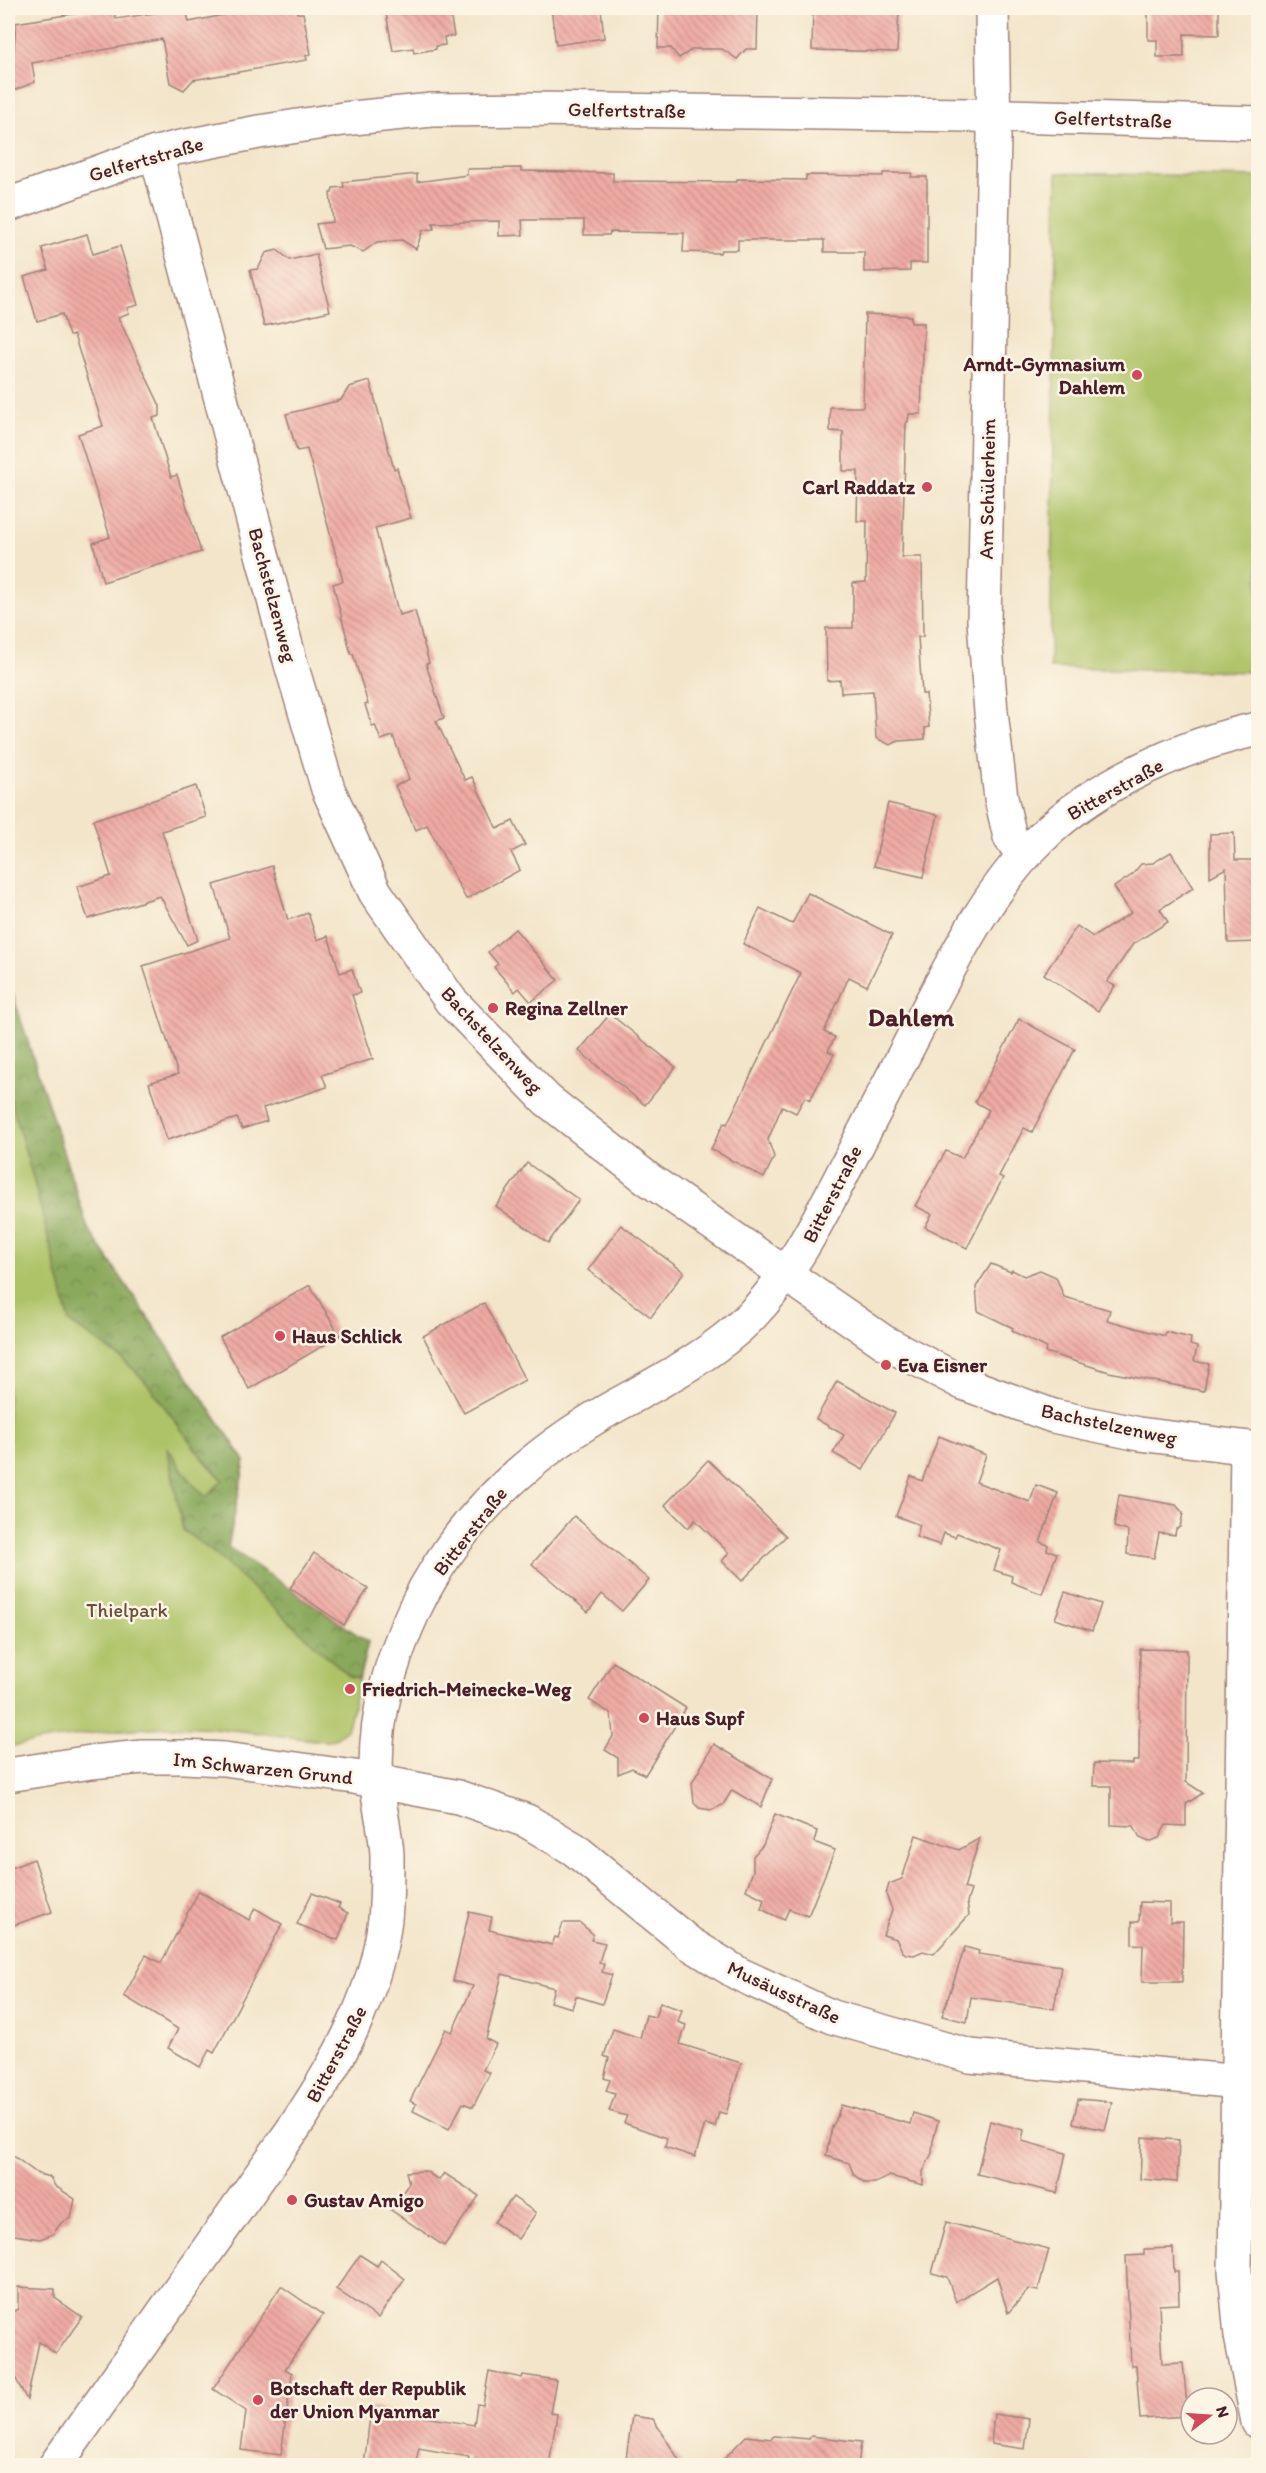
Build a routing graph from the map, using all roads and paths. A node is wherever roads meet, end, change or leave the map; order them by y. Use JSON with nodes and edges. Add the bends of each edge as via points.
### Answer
{"nodes":[{"id":1,"x":992,"y":8,"type":"edge"},
{"id":2,"x":994,"y":115,"type":"junction"},
{"id":3,"x":1258,"y":123,"type":"edge"},
{"id":4,"x":156,"y":153,"type":"junction"},
{"id":5,"x":8,"y":205,"type":"edge"},
{"id":6,"x":1258,"y":729,"type":"edge"},
{"id":7,"x":1024,"y":856,"type":"junction"},
{"id":8,"x":786,"y":1274,"type":"junction"},
{"id":9,"x":1253,"y":1449,"type":"edge"},
{"id":10,"x":8,"y":1775,"type":"edge"},
{"id":11,"x":376,"y":1780,"type":"junction"},
{"id":12,"x":1239,"y":2082,"type":"junction"},
{"id":13,"x":1258,"y":2422,"type":"edge"},
{"id":14,"x":55,"y":2466,"type":"edge"}],
"edges":[{"from":1,"to":2,"type":"street","name":"Am Schülerheim"},
{"from":2,"to":3,"type":"street","name":"Gelfertstraße"},
{"from":2,"to":4,"type":"street","name":"Gelfertstraße","via":[[432,110],[343,119]]},
{"from":2,"to":7,"type":"street","name":"Am Schülerheim","via":[[984,621],[1001,798],[1010,837]]},
{"from":4,"to":5,"type":"street","name":"Gelfertstraße"},
{"from":4,"to":8,"type":"street","name":"Bachstelzenweg","via":[[291,664],[328,789],[375,892],[451,1001],[547,1100],[648,1179]]},
{"from":6,"to":7,"type":"street","name":"Bitterstraße","via":[[1206,743],[1152,765],[1060,820]]},
{"from":7,"to":8,"type":"street","name":"Bitterstraße","via":[[957,952],[803,1250]]},
{"from":8,"to":9,"type":"street","name":"Bachstelzenweg","via":[[884,1342],[963,1383],[1053,1416],[1139,1434]]},
{"from":8,"to":11,"type":"street","name":"Bitterstraße","via":[[750,1317],[709,1349],[555,1443],[512,1476],[477,1514],[416,1608],[394,1664],[377,1730]]},
{"from":9,"to":12,"type":"street"},
{"from":10,"to":11,"type":"street","name":"Im Schwarzen Grund","via":[[90,1762],[184,1757]]},
{"from":11,"to":12,"type":"street","name":"Musäusstraße","via":[[458,1797],[526,1821],[574,1849],[689,1943],[739,1974],[832,2018],[970,2056]]},
{"from":11,"to":14,"type":"street","name":"Bitterstraße","via":[[387,1853],[384,1919],[372,1979],[356,2023],[296,2125]]},
{"from":12,"to":13,"type":"street","via":[[1235,2270],[1241,2336]]}]}
